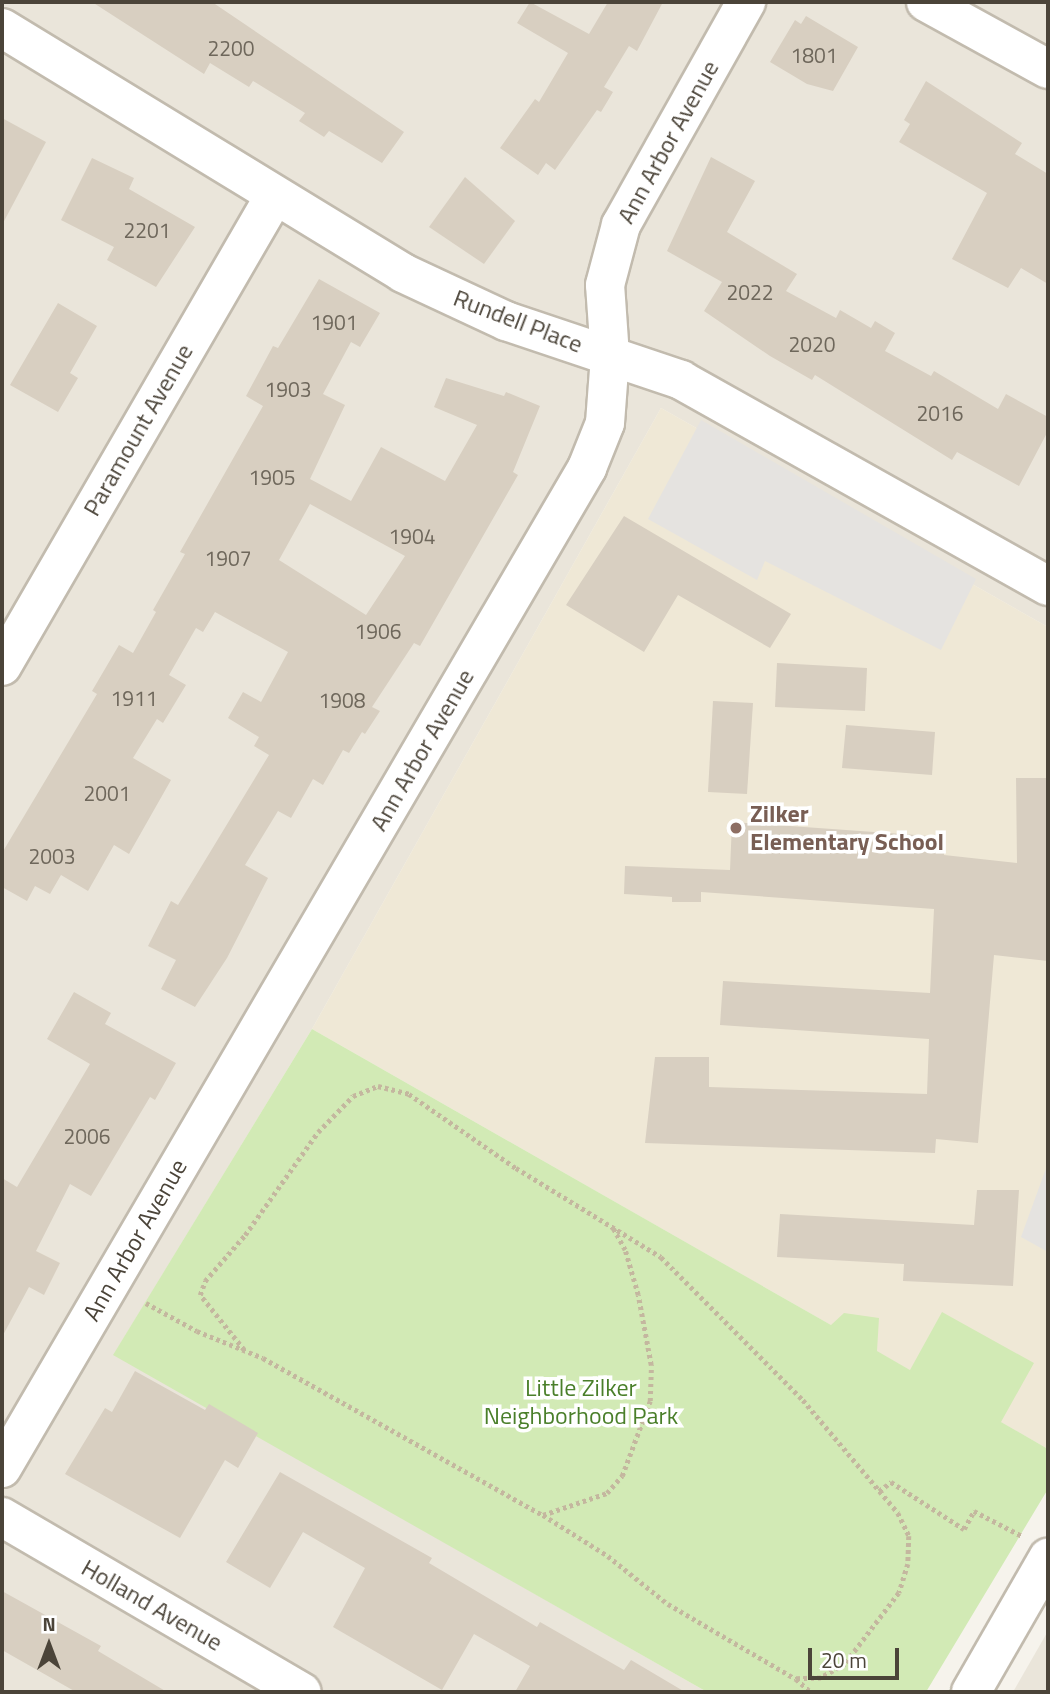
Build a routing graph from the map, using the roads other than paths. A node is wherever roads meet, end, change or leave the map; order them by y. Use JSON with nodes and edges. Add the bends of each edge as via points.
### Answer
{"nodes":[{"id":1,"x":746,"y":2,"type":"edge"},
{"id":2,"x":926,"y":2,"type":"edge"},
{"id":3,"x":2,"y":28,"type":"edge"},
{"id":4,"x":1048,"y":69,"type":"edge"},
{"id":5,"x":275,"y":195,"type":"junction"},
{"id":6,"x":610,"y":356,"type":"junction"},
{"id":7,"x":1048,"y":586,"type":"edge"},
{"id":8,"x":2,"y":666,"type":"edge"},
{"id":9,"x":15,"y":1416,"type":"edge"},
{"id":10,"x":2,"y":1468,"type":"edge"},
{"id":11,"x":2,"y":1517,"type":"edge"},
{"id":12,"x":1035,"y":1547,"type":"edge"},
{"id":13,"x":302,"y":1692,"type":"edge"},
{"id":14,"x":971,"y":1692,"type":"edge"}],
"edges":[{"from":1,"to":6,"type":"street","name":"Ann Arbor Avenue","via":[[621,225],[605,285]]},
{"from":2,"to":4,"type":"street"},
{"from":3,"to":5,"type":"street","name":"Rundell Place"},
{"from":5,"to":6,"type":"street","name":"Rundell Place","via":[[403,273],[506,321]]},
{"from":5,"to":8,"type":"street","name":"Paramount Avenue"},
{"from":6,"to":7,"type":"street","name":"Rundell Place","via":[[681,380]]},
{"from":6,"to":9,"type":"street","name":"Ann Arbor Avenue","via":[[605,423],[587,468]]},
{"from":9,"to":10,"type":"street","name":"Ann Arbor Avenue"},
{"from":11,"to":13,"type":"street","name":"Holland Avenue"},
{"from":12,"to":14,"type":"street"}]}
